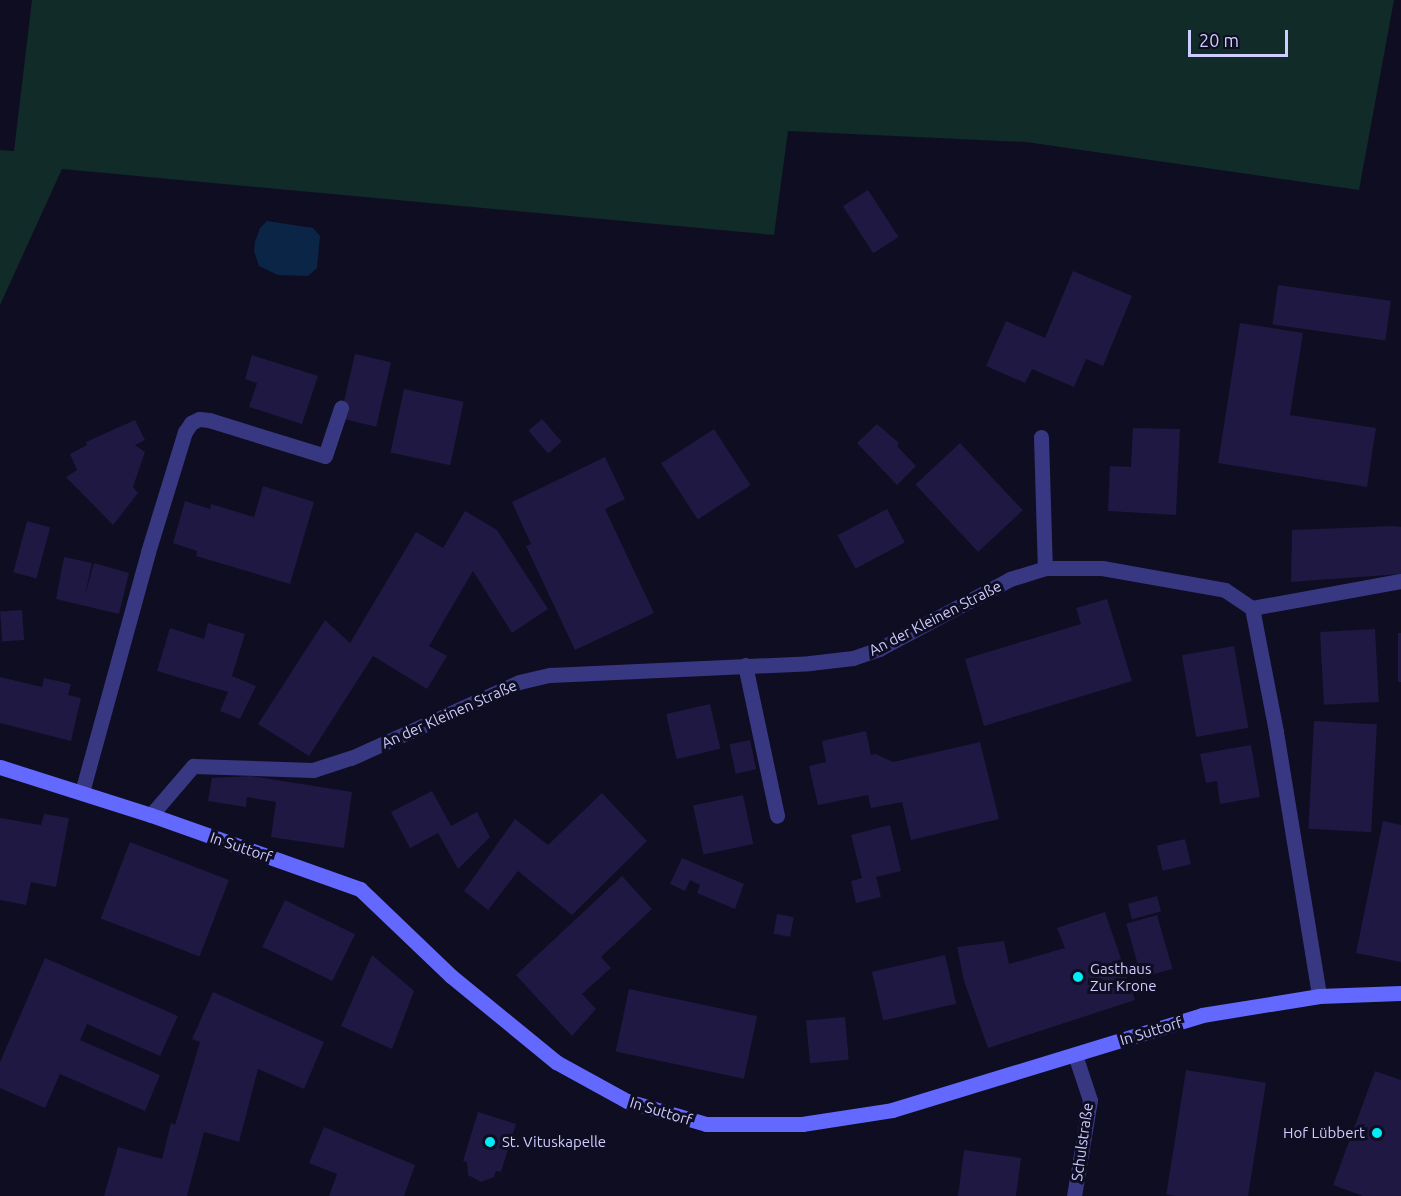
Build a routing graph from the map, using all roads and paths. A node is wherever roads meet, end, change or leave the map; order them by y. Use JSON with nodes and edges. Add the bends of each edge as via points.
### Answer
{"nodes":[{"id":1,"x":341,"y":408,"type":"dead end"},
{"id":2,"x":1041,"y":437,"type":"dead end"},
{"id":3,"x":1045,"y":568,"type":"junction"},
{"id":4,"x":1401,"y":581,"type":"edge"},
{"id":5,"x":1252,"y":608,"type":"junction"},
{"id":6,"x":745,"y":665,"type":"junction"},
{"id":7,"x":0,"y":766,"type":"edge"},
{"id":8,"x":82,"y":792,"type":"junction"},
{"id":9,"x":151,"y":815,"type":"junction"},
{"id":10,"x":777,"y":816,"type":"dead end"},
{"id":11,"x":1401,"y":993,"type":"edge"},
{"id":12,"x":1319,"y":996,"type":"junction"},
{"id":13,"x":1075,"y":1054,"type":"junction"},
{"id":14,"x":1074,"y":1196,"type":"edge"}],
"edges":[{"from":1,"to":8,"type":"street","via":[[325,456],[209,420],[190,423],[148,552]]},
{"from":2,"to":3,"type":"street"},
{"from":3,"to":5,"type":"street","name":"An der Kleinen Straße","via":[[1102,568],[1225,590]]},
{"from":3,"to":6,"type":"street","name":"An der Kleinen Straße","via":[[1010,579],[879,649],[853,658]]},
{"from":4,"to":5,"type":"street"},
{"from":5,"to":12,"type":"street"},
{"from":6,"to":9,"type":"street","name":"An der Kleinen Straße","via":[[550,675],[519,682],[351,758],[313,770],[193,766]]},
{"from":6,"to":10,"type":"street"},
{"from":7,"to":8,"type":"main road","name":"In Suttorf"},
{"from":8,"to":9,"type":"main road","name":"In Suttorf"},
{"from":9,"to":13,"type":"main road","name":"In Suttorf","via":[[360,889],[451,976],[556,1062],[627,1101],[706,1124],[802,1124],[892,1110]]},
{"from":11,"to":12,"type":"main road","name":"In Suttorf"},
{"from":12,"to":13,"type":"main road","name":"In Suttorf","via":[[1202,1016]]},
{"from":13,"to":14,"type":"street","name":"Schulstraße","via":[[1090,1100]]}]}
